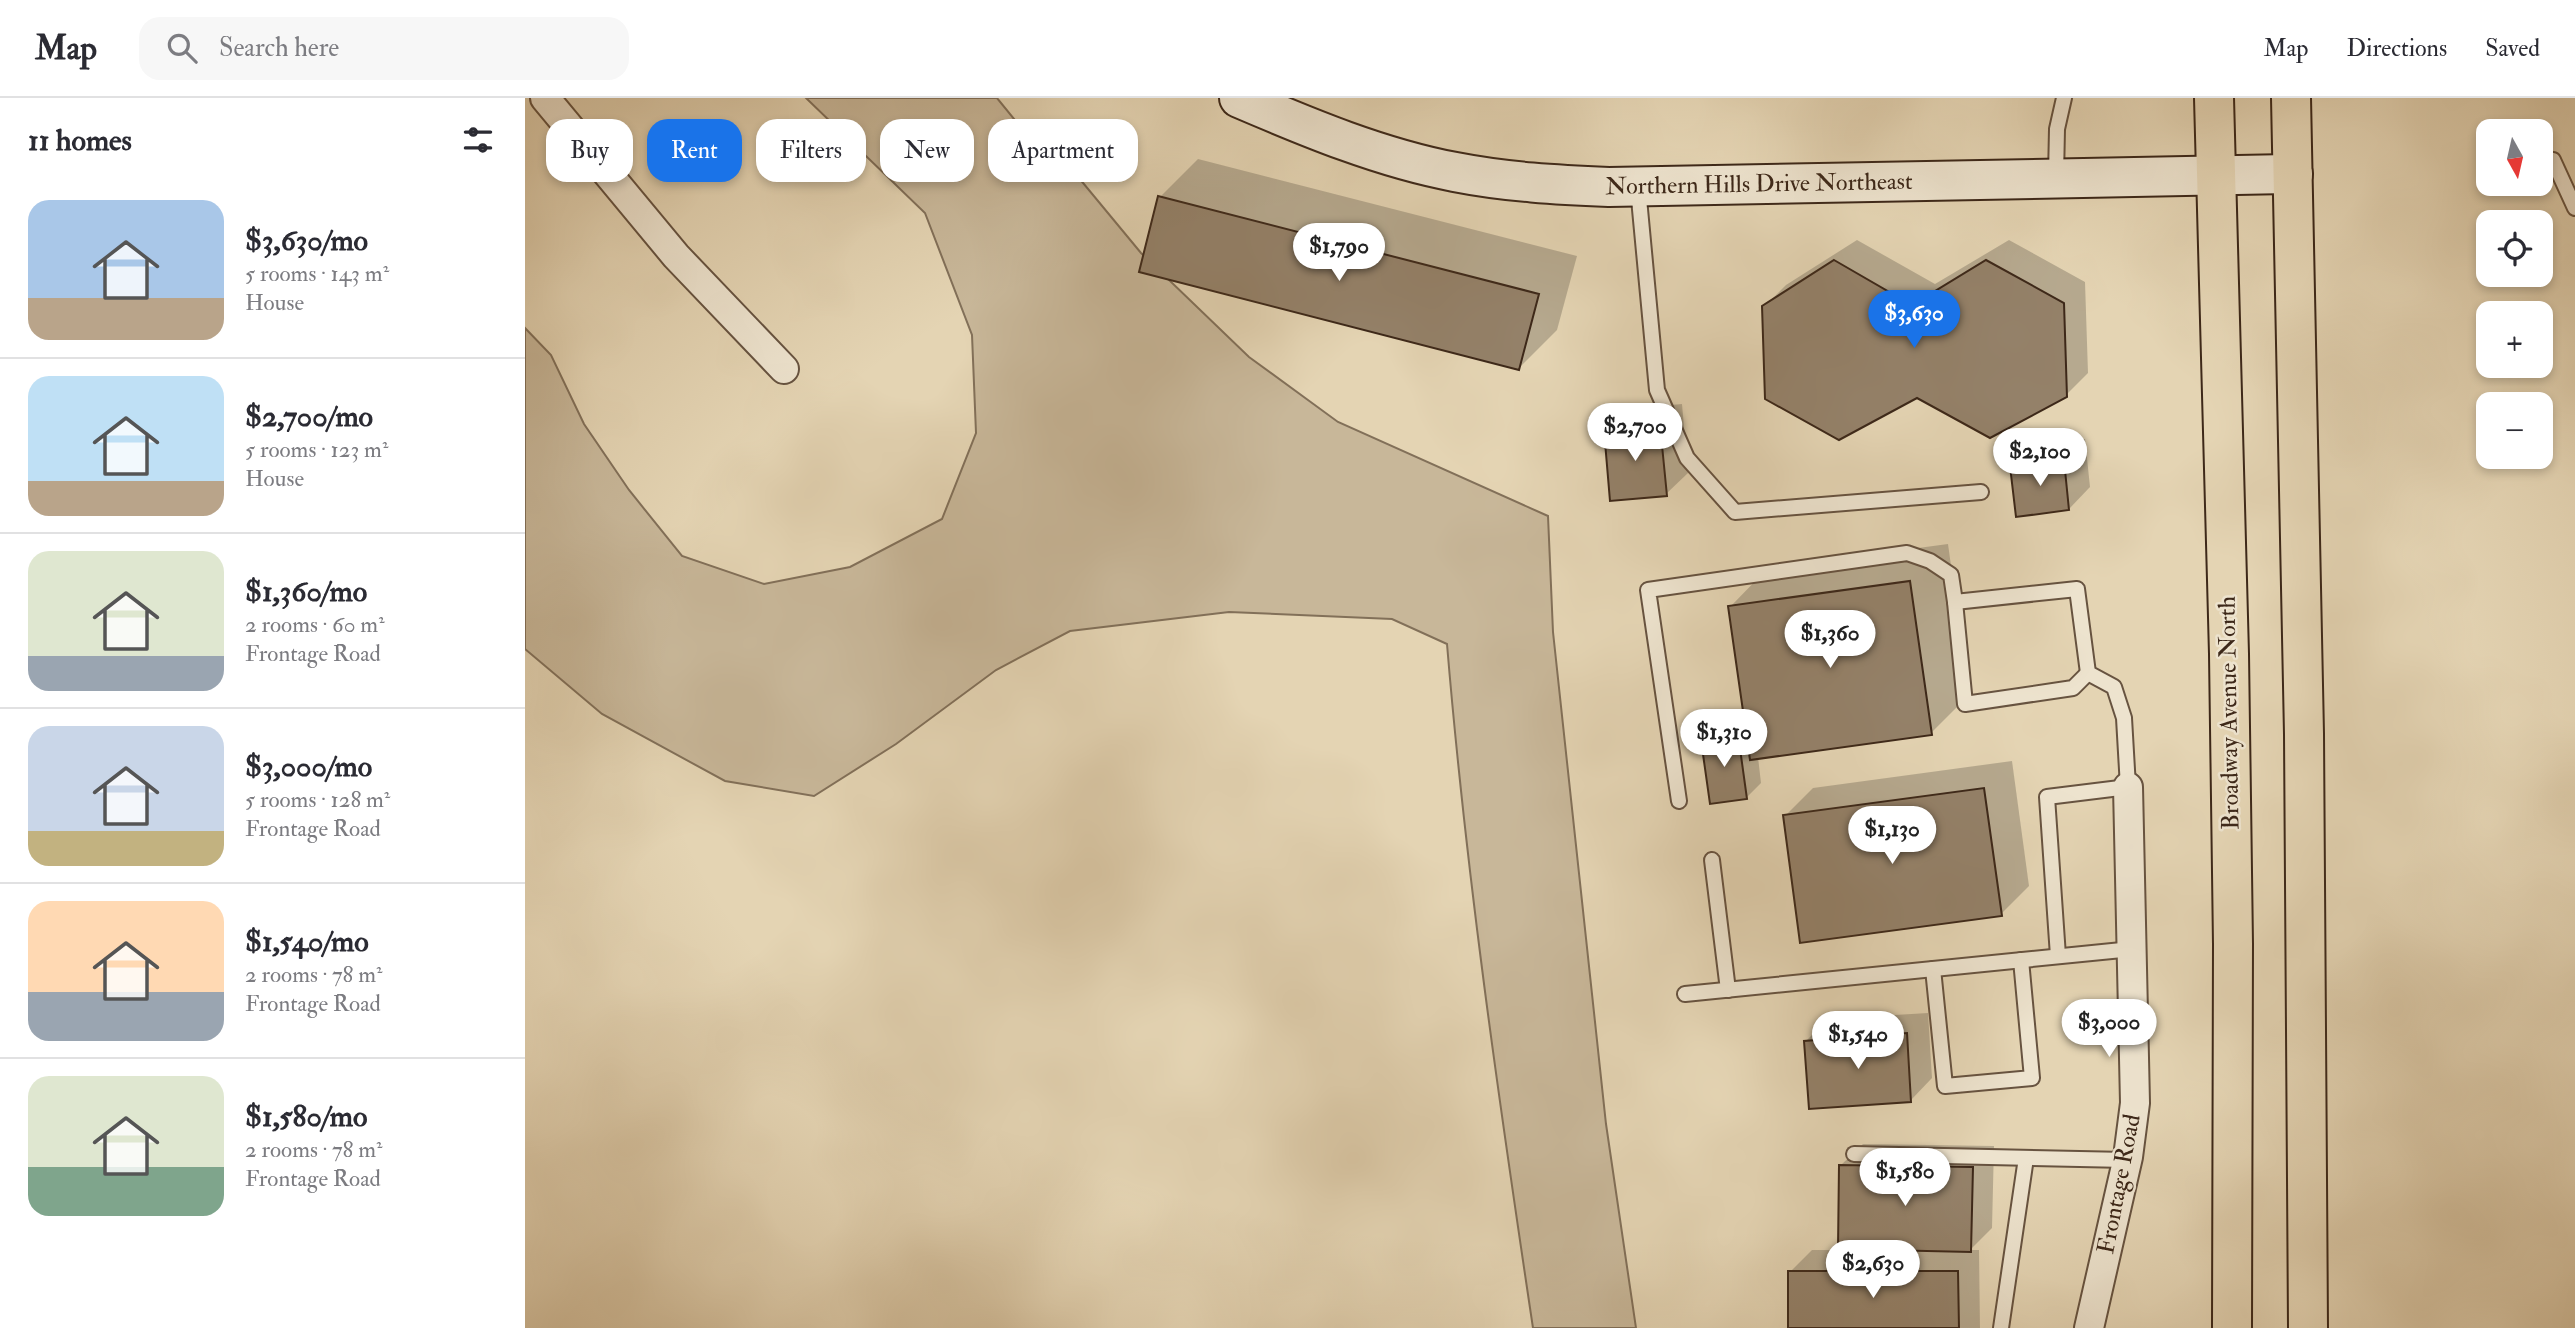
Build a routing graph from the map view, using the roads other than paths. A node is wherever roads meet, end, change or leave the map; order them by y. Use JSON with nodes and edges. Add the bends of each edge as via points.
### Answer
{"nodes":[{"id":1,"x":545,"y":98,"type":"edge"},
{"id":2,"x":1239,"y":98,"type":"edge"},
{"id":3,"x":2064,"y":98,"type":"edge"},
{"id":4,"x":2214,"y":98,"type":"edge"},
{"id":5,"x":2291,"y":98,"type":"edge"},
{"id":6,"x":2553,"y":160,"type":"edge"},
{"id":7,"x":2293,"y":174,"type":"junction"},
{"id":8,"x":2216,"y":175,"type":"junction"},
{"id":9,"x":2056,"y":178,"type":"junction"},
{"id":10,"x":1638,"y":187,"type":"junction"},
{"id":11,"x":2575,"y":208,"type":"edge"},
{"id":12,"x":784,"y":369,"type":"dead end"},
{"id":13,"x":1981,"y":492,"type":"dead end"},
{"id":14,"x":1955,"y":602,"type":"junction"},
{"id":15,"x":2088,"y":673,"type":"junction"},
{"id":16,"x":2128,"y":787,"type":"junction"},
{"id":17,"x":1679,"y":801,"type":"dead end"},
{"id":18,"x":1712,"y":860,"type":"dead end"},
{"id":19,"x":2131,"y":949,"type":"junction"},
{"id":20,"x":2058,"y":956,"type":"junction"},
{"id":21,"x":2021,"y":960,"type":"junction"},
{"id":22,"x":1933,"y":969,"type":"junction"},
{"id":23,"x":1728,"y":989,"type":"junction"},
{"id":24,"x":1685,"y":994,"type":"dead end"},
{"id":25,"x":1854,"y":1154,"type":"dead end"},
{"id":26,"x":2026,"y":1158,"type":"junction"},
{"id":27,"x":2127,"y":1160,"type":"junction"},
{"id":28,"x":2001,"y":1328,"type":"edge"},
{"id":29,"x":2089,"y":1328,"type":"edge"},
{"id":30,"x":2232,"y":1328,"type":"edge"},
{"id":31,"x":2308,"y":1328,"type":"edge"}],
"edges":[{"from":1,"to":12,"type":"street","via":[[676,256]]},
{"from":2,"to":10,"type":"street","name":"Northern Hills Drive Northeast","via":[[1381,153],[1456,173],[1535,183]]},
{"from":3,"to":9,"type":"lane","via":[[2057,129]]},
{"from":4,"to":8,"type":"main road","name":"Broadway Avenue North"},
{"from":5,"to":7,"type":"main road"},
{"from":6,"to":11,"type":"lane"},
{"from":7,"to":8,"type":"street","name":"Northern Hills Drive Northeast"},
{"from":7,"to":31,"type":"main road","via":[[2304,720]]},
{"from":8,"to":9,"type":"street","name":"Northern Hills Drive Northeast"},
{"from":8,"to":30,"type":"main road","name":"Broadway Avenue North","via":[[2229,654]]},
{"from":9,"to":10,"type":"street","name":"Northern Hills Drive Northeast"},
{"from":10,"to":13,"type":"lane","via":[[1657,390],[1687,458],[1735,512]]},
{"from":14,"to":15,"type":"lane","via":[[2077,589]]},
{"from":14,"to":15,"type":"lane","via":[[1965,704],[2074,688]]},
{"from":14,"to":17,"type":"lane","via":[[1951,575],[1907,552],[1648,590]]},
{"from":15,"to":16,"type":"lane","via":[[2114,687],[2124,718]]},
{"from":16,"to":19,"type":"street","name":"Frontage Road"},
{"from":16,"to":20,"type":"lane","via":[[2047,797]]},
{"from":18,"to":23,"type":"lane"},
{"from":19,"to":20,"type":"lane"},
{"from":19,"to":27,"type":"street","name":"Frontage Road","via":[[2135,1103]]},
{"from":20,"to":21,"type":"lane"},
{"from":21,"to":22,"type":"lane"},
{"from":21,"to":22,"type":"lane","via":[[2032,1078],[1945,1086]]},
{"from":22,"to":23,"type":"lane"},
{"from":23,"to":24,"type":"lane"},
{"from":25,"to":26,"type":"lane"},
{"from":26,"to":27,"type":"lane"},
{"from":26,"to":28,"type":"lane"},
{"from":27,"to":29,"type":"street","name":"Frontage Road"}]}
